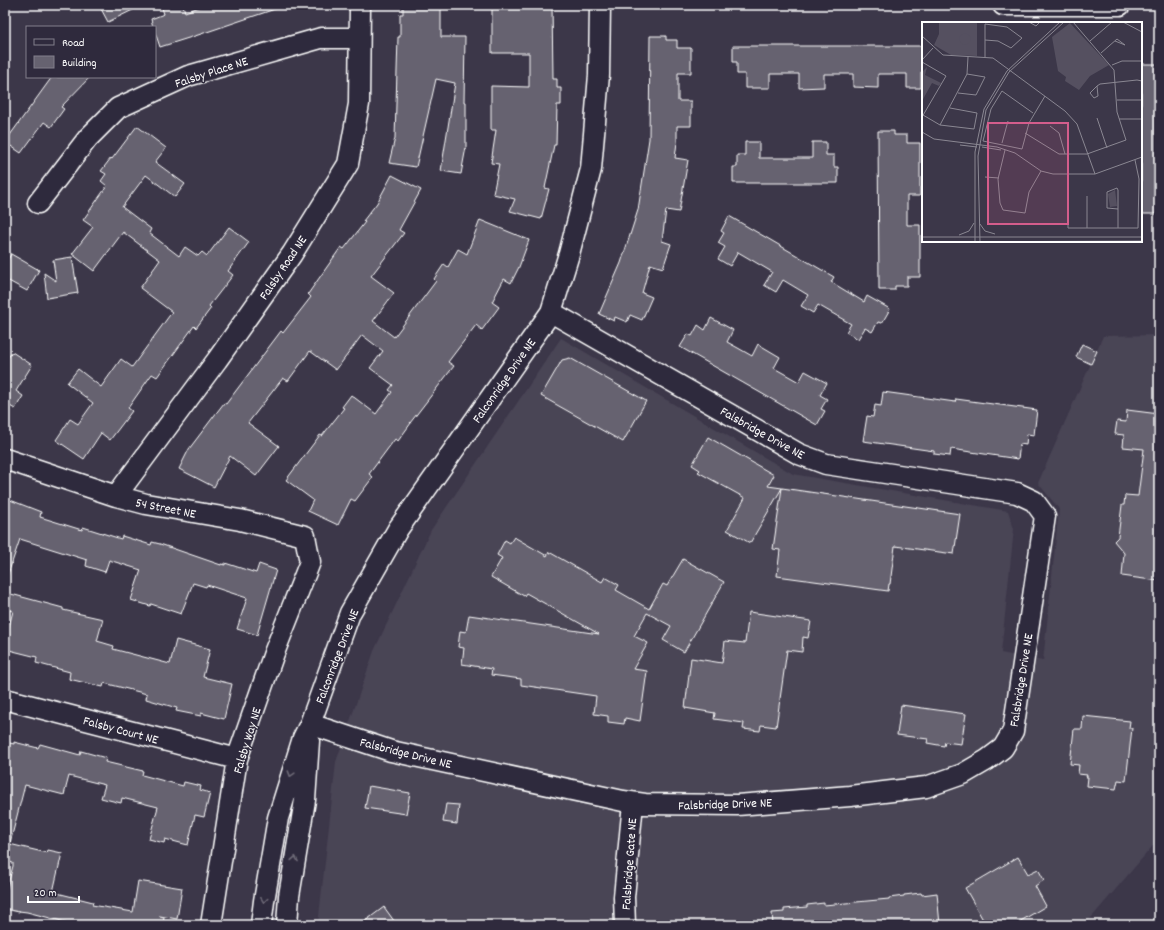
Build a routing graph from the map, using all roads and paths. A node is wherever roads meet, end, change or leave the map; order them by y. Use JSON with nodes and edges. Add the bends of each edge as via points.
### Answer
{"nodes":[{"id":1,"x":360,"y":5,"type":"edge"},
{"id":2,"x":600,"y":5,"type":"edge"},
{"id":3,"x":1004,"y":5,"type":"edge"},
{"id":4,"x":1120,"y":5,"type":"edge"},
{"id":5,"x":360,"y":38,"type":"junction"},
{"id":6,"x":38,"y":203,"type":"dead end"},
{"id":7,"x":551,"y":312,"type":"junction"},
{"id":8,"x":5,"y":459,"type":"edge"},
{"id":9,"x":116,"y":496,"type":"junction"},
{"id":10,"x":310,"y":562,"type":"joint"},
{"id":11,"x":5,"y":698,"type":"edge"},
{"id":12,"x":310,"y":724,"type":"junction"},
{"id":13,"x":237,"y":759,"type":"junction"},
{"id":14,"x":632,"y":803,"type":"junction"},
{"id":15,"x":211,"y":925,"type":"edge"},
{"id":16,"x":261,"y":925,"type":"edge"},
{"id":17,"x":287,"y":925,"type":"edge"},
{"id":18,"x":625,"y":925,"type":"edge"}],
"edges":[{"from":1,"to":5,"type":"street","name":"Falsby Road NE"},
{"from":2,"to":7,"type":"street","name":"Falconridge Drive NE","via":[[599,75],[591,169],[570,254]]},
{"from":3,"to":4,"type":"street"},
{"from":5,"to":6,"type":"street","name":"Falsby Place NE","via":[[321,38],[277,50],[188,76],[118,108],[88,138]]},
{"from":5,"to":9,"type":"street","name":"Falsby Road NE","via":[[359,104],[348,164],[292,254]]},
{"from":7,"to":12,"type":"street","name":"Falconridge Drive NE","via":[[398,529],[350,613]]},
{"from":7,"to":14,"type":"street","name":"Falsbridge Drive NE","via":[[799,454],[826,464],[1017,492],[1034,501],[1045,516],[1013,731],[1003,748],[987,760],[963,774],[926,787],[737,805]]},
{"from":8,"to":9,"type":"street","name":"54 Street NE"},
{"from":9,"to":10,"type":"street","name":"54 Street NE","via":[[146,504],[240,520],[305,536]]},
{"from":10,"to":13,"type":"street","name":"Falsby Way NE","via":[[274,653]]},
{"from":11,"to":13,"type":"street","name":"Falsby Court NE"},
{"from":12,"to":14,"type":"street","name":"Falsbridge Drive NE","via":[[391,751]]},
{"from":12,"to":16,"type":"street","name":"Falconridge Drive NE","one_way":true,"via":[[303,738],[278,818]]},
{"from":17,"to":12,"type":"street","name":"Falconridge Drive NE","one_way":true,"via":[[288,896],[306,800]]},
{"from":13,"to":15,"type":"street","name":"Falsby Way NE"},
{"from":14,"to":18,"type":"street","name":"Falsbridge Gate NE","via":[[624,897]]}]}
